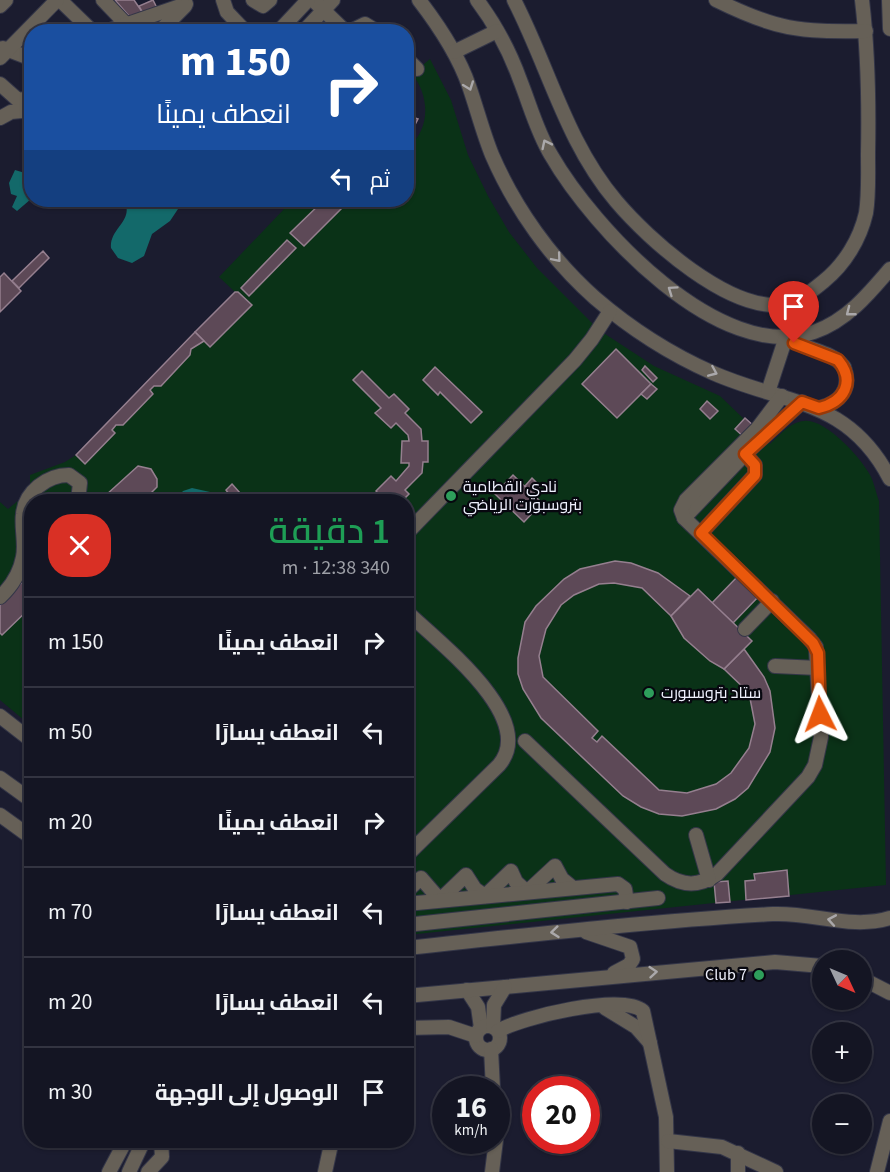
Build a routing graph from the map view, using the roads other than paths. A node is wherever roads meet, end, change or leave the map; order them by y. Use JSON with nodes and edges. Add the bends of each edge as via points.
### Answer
{"nodes":[{"id":1,"x":6,"y":0,"type":"edge"},
{"id":2,"x":58,"y":0,"type":"edge"},
{"id":3,"x":103,"y":0,"type":"edge"},
{"id":4,"x":223,"y":0,"type":"edge"},
{"id":5,"x":254,"y":0,"type":"edge"},
{"id":6,"x":270,"y":0,"type":"edge"},
{"id":7,"x":308,"y":0,"type":"edge"},
{"id":8,"x":313,"y":0,"type":"edge"},
{"id":9,"x":419,"y":0,"type":"edge"},
{"id":10,"x":477,"y":0,"type":"edge"},
{"id":11,"x":514,"y":0,"type":"edge"},
{"id":12,"x":716,"y":0,"type":"edge"},
{"id":13,"x":862,"y":0,"type":"edge"},
{"id":14,"x":889,"y":0,"type":"edge"},
{"id":15,"x":188,"y":2,"type":"edge"},
{"id":16,"x":328,"y":5,"type":"edge"},
{"id":17,"x":0,"y":6,"type":"edge"},
{"id":18,"x":33,"y":24,"type":"edge"},
{"id":19,"x":84,"y":24,"type":"edge"},
{"id":20,"x":126,"y":24,"type":"joint"},
{"id":21,"x":167,"y":24,"type":"edge"},
{"id":22,"x":238,"y":24,"type":"edge"},
{"id":23,"x":286,"y":24,"type":"edge"},
{"id":24,"x":310,"y":24,"type":"edge"},
{"id":25,"x":341,"y":24,"type":"edge"},
{"id":26,"x":890,"y":29,"type":"edge"},
{"id":27,"x":497,"y":31,"type":"junction"},
{"id":28,"x":866,"y":31,"type":"junction"},
{"id":29,"x":24,"y":32,"type":"edge"},
{"id":30,"x":3,"y":52,"type":"edge"},
{"id":31,"x":454,"y":52,"type":"junction"},
{"id":32,"x":24,"y":57,"type":"edge"},
{"id":33,"x":414,"y":66,"type":"edge"},
{"id":34,"x":417,"y":69,"type":"dead end"},
{"id":35,"x":0,"y":84,"type":"edge"},
{"id":36,"x":24,"y":102,"type":"edge"},
{"id":37,"x":24,"y":106,"type":"edge"},
{"id":38,"x":0,"y":118,"type":"edge"},
{"id":39,"x":890,"y":269,"type":"edge"},
{"id":40,"x":610,"y":311,"type":"junction"},
{"id":41,"x":786,"y":338,"type":"junction"},
{"id":42,"x":768,"y":392,"type":"junction"},
{"id":43,"x":782,"y":396,"type":"junction"},
{"id":44,"x":802,"y":402,"type":"junction"},
{"id":45,"x":819,"y":408,"type":"junction"},
{"id":46,"x":745,"y":454,"type":"junction"},
{"id":47,"x":890,"y":479,"type":"edge"},
{"id":48,"x":33,"y":494,"type":"edge"},
{"id":49,"x":79,"y":494,"type":"edge"},
{"id":50,"x":24,"y":510,"type":"edge"},
{"id":51,"x":684,"y":518,"type":"junction"},
{"id":52,"x":414,"y":526,"type":"edge"},
{"id":53,"x":701,"y":533,"type":"junction"},
{"id":54,"x":24,"y":542,"type":"edge"},
{"id":55,"x":24,"y":542,"type":"edge"},
{"id":56,"x":0,"y":597,"type":"edge"},
{"id":57,"x":772,"y":601,"type":"junction"},
{"id":58,"x":414,"y":619,"type":"edge"},
{"id":59,"x":745,"y":629,"type":"dead end"},
{"id":60,"x":775,"y":666,"type":"dead end"},
{"id":61,"x":818,"y":668,"type":"junction"},
{"id":62,"x":0,"y":716,"type":"edge"},
{"id":63,"x":24,"y":735,"type":"edge"},
{"id":64,"x":525,"y":741,"type":"dead end"},
{"id":65,"x":0,"y":778,"type":"edge"},
{"id":66,"x":24,"y":795,"type":"edge"},
{"id":67,"x":0,"y":815,"type":"edge"},
{"id":68,"x":24,"y":832,"type":"edge"},
{"id":69,"x":696,"y":835,"type":"dead end"},
{"id":70,"x":414,"y":848,"type":"edge"},
{"id":71,"x":709,"y":880,"type":"junction"},
{"id":72,"x":414,"y":885,"type":"edge"},
{"id":73,"x":573,"y":888,"type":"junction"},
{"id":74,"x":527,"y":892,"type":"junction"},
{"id":75,"x":485,"y":896,"type":"junction"},
{"id":76,"x":440,"y":900,"type":"junction"},
{"id":77,"x":627,"y":902,"type":"junction"},
{"id":78,"x":414,"y":903,"type":"edge"},
{"id":79,"x":890,"y":918,"type":"edge"},
{"id":80,"x":657,"y":923,"type":"junction"},
{"id":81,"x":414,"y":924,"type":"edge"},
{"id":82,"x":578,"y":929,"type":"junction"},
{"id":83,"x":414,"y":947,"type":"edge"},
{"id":84,"x":812,"y":965,"type":"edge"},
{"id":85,"x":604,"y":977,"type":"junction"},
{"id":86,"x":872,"y":984,"type":"edge"},
{"id":87,"x":505,"y":987,"type":"junction"},
{"id":88,"x":467,"y":990,"type":"junction"},
{"id":89,"x":890,"y":993,"type":"edge"},
{"id":90,"x":414,"y":995,"type":"edge"},
{"id":91,"x":631,"y":1005,"type":"junction"},
{"id":92,"x":603,"y":1007,"type":"junction"},
{"id":93,"x":622,"y":1017,"type":"junction"},
{"id":94,"x":641,"y":1022,"type":"junction"},
{"id":95,"x":414,"y":1028,"type":"edge"},
{"id":96,"x":487,"y":1030,"type":"junction"},
{"id":97,"x":490,"y":1049,"type":"junction"},
{"id":98,"x":492,"y":1076,"type":"edge"},
{"id":99,"x":890,"y":1121,"type":"edge"},
{"id":100,"x":668,"y":1141,"type":"junction"},
{"id":101,"x":122,"y":1148,"type":"edge"},
{"id":102,"x":140,"y":1148,"type":"edge"},
{"id":103,"x":161,"y":1148,"type":"edge"},
{"id":104,"x":330,"y":1148,"type":"edge"},
{"id":105,"x":738,"y":1153,"type":"junction"},
{"id":106,"x":494,"y":1154,"type":"edge"},
{"id":107,"x":109,"y":1172,"type":"edge"},
{"id":108,"x":129,"y":1172,"type":"edge"},
{"id":109,"x":148,"y":1172,"type":"edge"},
{"id":110,"x":325,"y":1172,"type":"edge"},
{"id":111,"x":492,"y":1172,"type":"edge"},
{"id":112,"x":667,"y":1172,"type":"edge"},
{"id":113,"x":738,"y":1172,"type":"edge"},
{"id":114,"x":776,"y":1172,"type":"edge"},
{"id":115,"x":877,"y":1172,"type":"edge"}],
"edges":[{"from":1,"to":17,"type":"street"},
{"from":2,"to":18,"type":"street"},
{"from":2,"to":19,"type":"street"},
{"from":3,"to":20,"type":"street"},
{"from":4,"to":22,"type":"street","via":[[227,12]]},
{"from":5,"to":6,"type":"street","via":[[263,6]]},
{"from":7,"to":23,"type":"street"},
{"from":8,"to":16,"type":"street"},
{"from":9,"to":31,"type":"street"},
{"from":10,"to":27,"type":"street"},
{"from":11,"to":28,"type":"street","via":[[566,124],[615,200],[646,234],[690,270],[752,300],[774,304],[802,297],[830,276],[854,246],[861,229],[867,195]]},
{"from":12,"to":28,"type":"street","via":[[743,15],[779,27],[816,32]]},
{"from":13,"to":28,"type":"street"},
{"from":14,"to":26,"type":"street"},
{"from":15,"to":20,"type":"street"},
{"from":15,"to":21,"type":"street"},
{"from":16,"to":24,"type":"street"},
{"from":16,"to":25,"type":"street"},
{"from":27,"to":31,"type":"street"},
{"from":41,"to":27,"type":"street","one_way":true,"via":[[756,334],[706,312],[642,268],[620,245],[591,214],[550,154]]},
{"from":29,"to":30,"type":"street"},
{"from":30,"to":32,"type":"street"},
{"from":31,"to":40,"type":"street","one_way":true,"via":[[492,154],[525,216],[568,271]]},
{"from":33,"to":34,"type":"street"},
{"from":35,"to":36,"type":"street","via":[[8,94]]},
{"from":37,"to":38,"type":"street"},
{"from":39,"to":41,"type":"street","one_way":true,"via":[[840,320],[814,333]]},
{"from":40,"to":42,"type":"street","one_way":true,"via":[[680,357]]},
{"from":40,"to":52,"type":"street","via":[[575,360]]},
{"from":41,"to":42,"type":"street"},
{"from":41,"to":45,"type":"street","via":[[812,352],[830,355],[844,367],[847,385],[843,394],[837,401]]},
{"from":42,"to":43,"type":"street"},
{"from":43,"to":44,"type":"street"},
{"from":43,"to":51,"type":"street","via":[[756,429],[683,503]]},
{"from":44,"to":45,"type":"street"},
{"from":44,"to":46,"type":"street"},
{"from":45,"to":47,"type":"street","via":[[838,419],[878,456]]},
{"from":46,"to":51,"type":"street"},
{"from":46,"to":53,"type":"street","via":[[755,465],[755,475]]},
{"from":48,"to":49,"type":"street","via":[[48,479],[69,474],[80,483]]},
{"from":50,"to":54,"type":"street"},
{"from":51,"to":53,"type":"street"},
{"from":53,"to":57,"type":"street"},
{"from":55,"to":56,"type":"street","via":[[21,568]]},
{"from":57,"to":59,"type":"street"},
{"from":57,"to":61,"type":"street","via":[[813,643]]},
{"from":58,"to":70,"type":"street","via":[[491,693],[509,740],[499,765]]},
{"from":60,"to":61,"type":"street"},
{"from":61,"to":71,"type":"street","via":[[821,737],[815,765],[799,788]]},
{"from":62,"to":63,"type":"street"},
{"from":64,"to":71,"type":"street","via":[[665,874],[686,884]]},
{"from":65,"to":66,"type":"street"},
{"from":67,"to":68,"type":"street"},
{"from":69,"to":71,"type":"street"},
{"from":72,"to":76,"type":"street","via":[[421,878]]},
{"from":73,"to":74,"type":"street"},
{"from":73,"to":74,"type":"street","via":[[555,866]]},
{"from":73,"to":77,"type":"street","via":[[618,884],[625,888]]},
{"from":74,"to":75,"type":"street"},
{"from":74,"to":75,"type":"street","via":[[511,871]]},
{"from":75,"to":76,"type":"street"},
{"from":75,"to":76,"type":"street","via":[[475,890],[466,875]]},
{"from":76,"to":78,"type":"street"},
{"from":77,"to":80,"type":"street","via":[[652,899]]},
{"from":77,"to":81,"type":"street"},
{"from":79,"to":80,"type":"street","one_way":true,"via":[[850,923],[775,914]]},
{"from":80,"to":82,"type":"street"},
{"from":82,"to":83,"type":"street","one_way":true},
{"from":82,"to":85,"type":"street","via":[[624,944],[633,953],[629,965]]},
{"from":85,"to":84,"type":"street","one_way":true,"via":[[775,962]]},
{"from":85,"to":87,"type":"street"},
{"from":86,"to":89,"type":"street"},
{"from":87,"to":88,"type":"street"},
{"from":87,"to":96,"type":"street"},
{"from":88,"to":90,"type":"street"},
{"from":88,"to":96,"type":"street"},
{"from":91,"to":92,"type":"street"},
{"from":91,"to":93,"type":"street"},
{"from":91,"to":94,"type":"street","via":[[638,1006]]},
{"from":92,"to":93,"type":"street"},
{"from":92,"to":96,"type":"street","via":[[537,1014]]},
{"from":93,"to":94,"type":"street"},
{"from":94,"to":100,"type":"street","via":[[653,1046]]},
{"from":95,"to":96,"type":"street"},
{"from":96,"to":97,"type":"street","via":[[482,1048]]},
{"from":96,"to":97,"type":"street","via":[[500,1040]]},
{"from":97,"to":98,"type":"street"},
{"from":99,"to":115,"type":"street"},
{"from":100,"to":105,"type":"street","via":[[702,1142]]},
{"from":100,"to":112,"type":"street"},
{"from":101,"to":107,"type":"street"},
{"from":102,"to":108,"type":"street"},
{"from":103,"to":109,"type":"street","via":[[162,1157]]},
{"from":104,"to":110,"type":"street"},
{"from":105,"to":113,"type":"street"},
{"from":105,"to":114,"type":"street"},
{"from":106,"to":111,"type":"street"}]}
